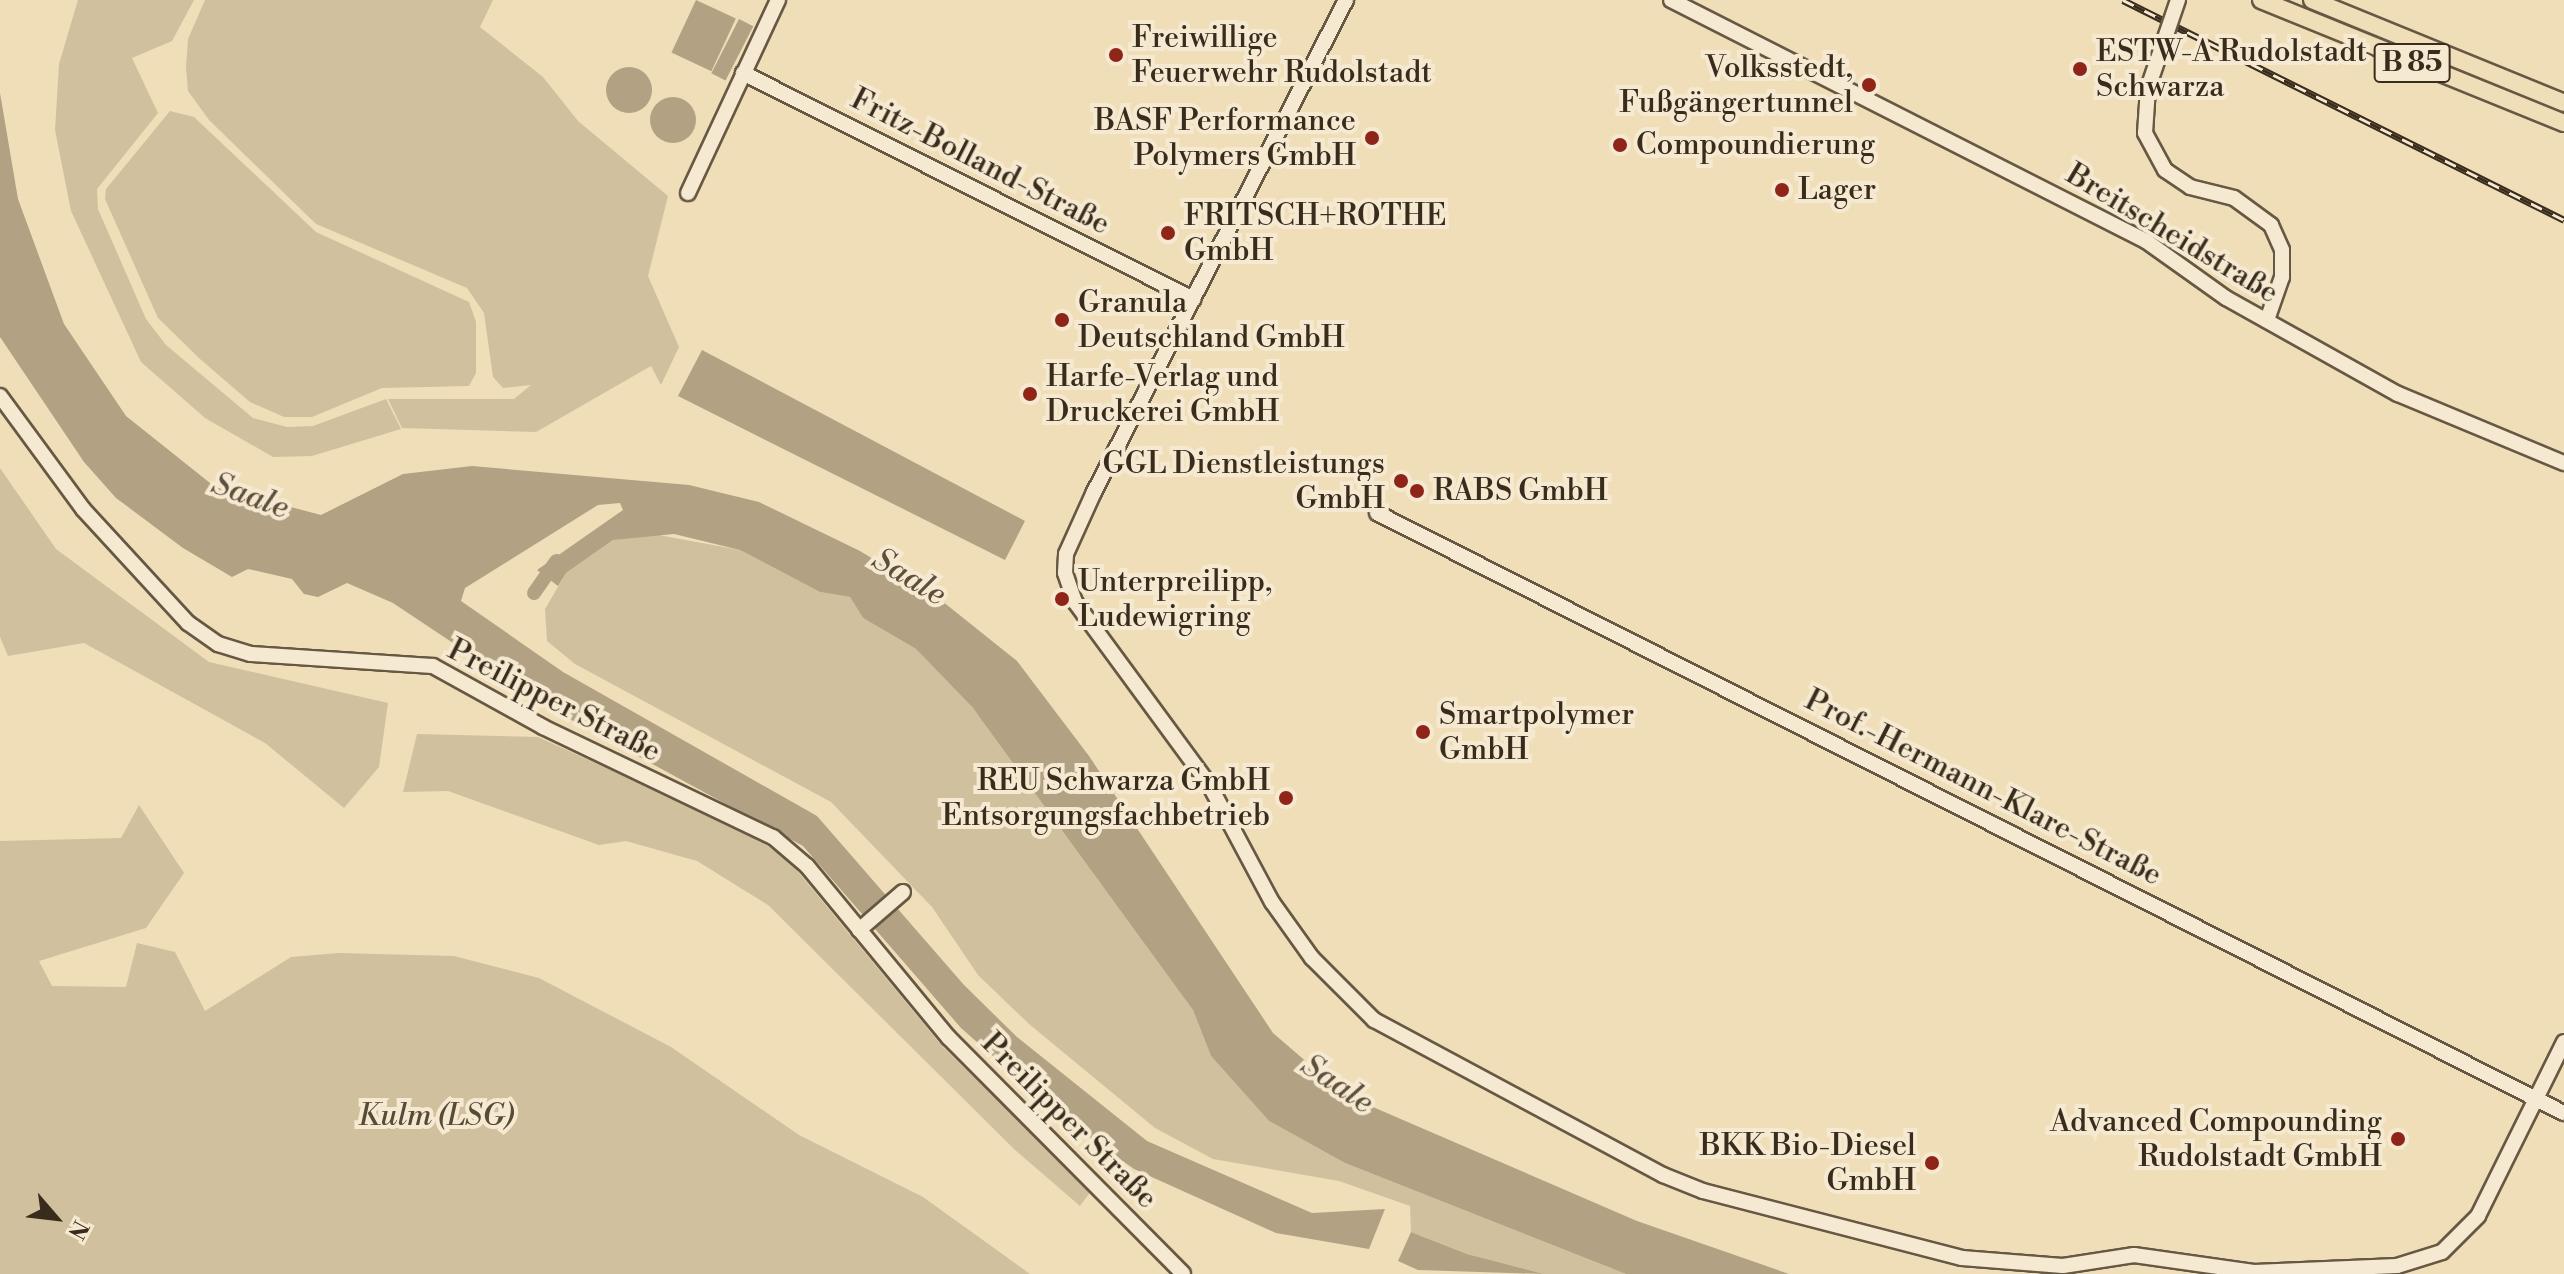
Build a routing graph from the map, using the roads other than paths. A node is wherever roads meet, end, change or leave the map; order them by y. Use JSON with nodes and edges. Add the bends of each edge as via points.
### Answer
{"nodes":[{"id":1,"x":778,"y":0,"type":"edge"},
{"id":2,"x":1346,"y":0,"type":"edge"},
{"id":3,"x":1671,"y":0,"type":"edge"},
{"id":4,"x":2178,"y":0,"type":"edge"},
{"id":5,"x":2261,"y":0,"type":"edge"},
{"id":6,"x":2312,"y":0,"type":"edge"},
{"id":7,"x":743,"y":73,"type":"junction"},
{"id":8,"x":2564,"y":103,"type":"edge"},
{"id":9,"x":2564,"y":123,"type":"edge"},
{"id":10,"x":688,"y":193,"type":"dead end"},
{"id":11,"x":1193,"y":299,"type":"junction"},
{"id":12,"x":2267,"y":320,"type":"junction"},
{"id":13,"x":0,"y":396,"type":"edge"},
{"id":14,"x":2564,"y":463,"type":"edge"},
{"id":15,"x":1377,"y":513,"type":"dead end"},
{"id":16,"x":899,"y":895,"type":"dead end"},
{"id":17,"x":862,"y":927,"type":"junction"},
{"id":18,"x":2564,"y":1042,"type":"edge"},
{"id":19,"x":2537,"y":1099,"type":"junction"},
{"id":20,"x":2564,"y":1113,"type":"edge"},
{"id":21,"x":1183,"y":1274,"type":"edge"}],
"edges":[{"from":1,"to":7,"type":"street"},
{"from":2,"to":11,"type":"street"},
{"from":3,"to":12,"type":"street","name":"Breitscheidstraße","via":[[2146,241]]},
{"from":4,"to":12,"type":"street","bridge":true,"via":[[2148,88],[2145,133],[2165,170],[2190,187],[2234,198],[2271,225],[2282,250],[2282,277]]},
{"from":5,"to":9,"type":"main road","number":"B 85"},
{"from":6,"to":8,"type":"main road","number":"B 85"},
{"from":7,"to":10,"type":"street"},
{"from":7,"to":11,"type":"street","name":"Fritz-Bolland-Straße"},
{"from":11,"to":19,"type":"street","via":[[1073,536],[1065,573],[1075,602],[1210,786],[1272,902],[1312,958],[1374,1020],[1663,1175],[1703,1191],[1962,1258],[2063,1266],[2134,1255],[2254,1272],[2360,1269],[2430,1256],[2462,1237],[2478,1216]]},
{"from":12,"to":14,"type":"street","name":"Breitscheidstraße","via":[[2398,394]]},
{"from":13,"to":17,"type":"street","name":"Preilipper Straße","via":[[83,509],[188,623],[218,644],[251,654],[433,666],[543,727],[773,837]]},
{"from":15,"to":19,"type":"street","name":"Prof.-Hermann-Klare-Straße"},
{"from":16,"to":17,"type":"street"},
{"from":17,"to":21,"type":"street","name":"Preilipper Straße","via":[[949,1038]]},
{"from":18,"to":19,"type":"street"},
{"from":19,"to":20,"type":"street","name":"Prof.-Hermann-Klare-Straße"}]}
